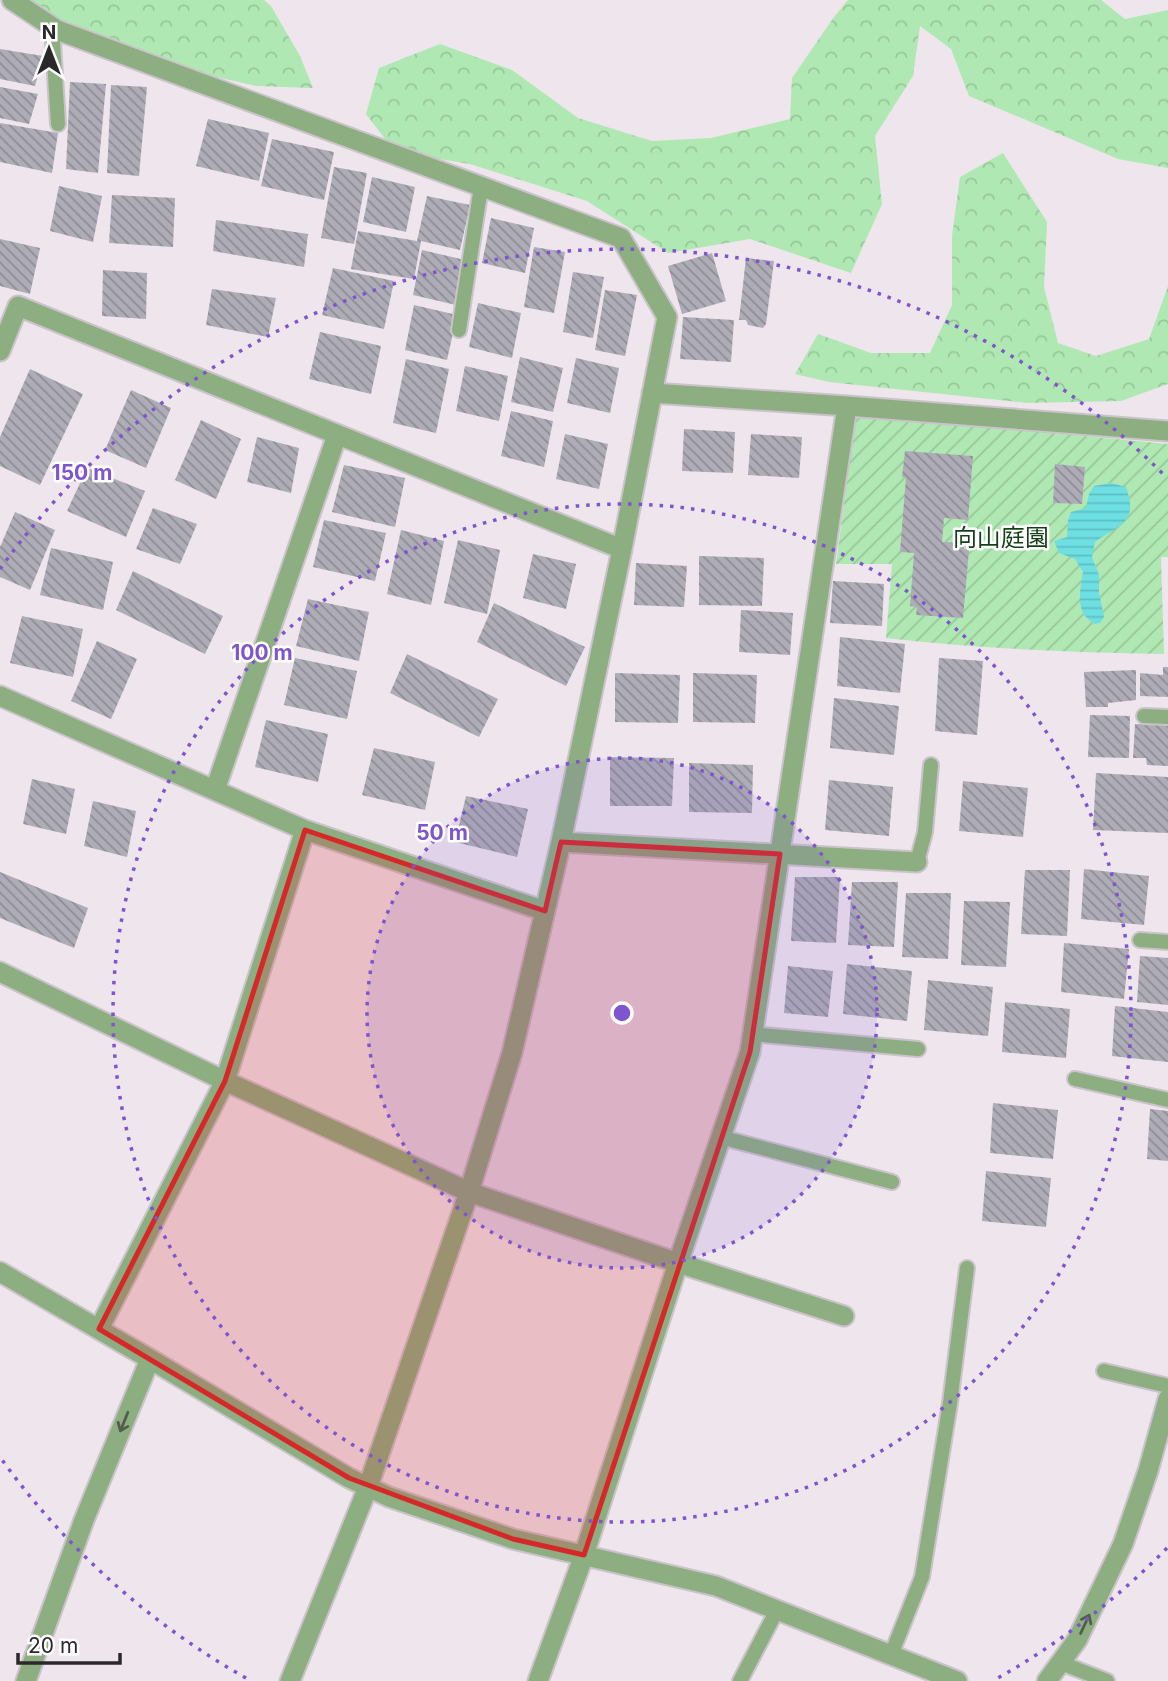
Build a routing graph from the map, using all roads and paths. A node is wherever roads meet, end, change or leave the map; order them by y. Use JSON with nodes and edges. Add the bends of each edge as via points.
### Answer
{"nodes":[{"id":1,"x":12,"y":0,"type":"edge"},
{"id":2,"x":52,"y":27,"type":"junction"},
{"id":3,"x":58,"y":124,"type":"dead end"},
{"id":4,"x":481,"y":187,"type":"junction"},
{"id":5,"x":459,"y":330,"type":"dead end"},
{"id":6,"x":0,"y":351,"type":"edge"},
{"id":7,"x":652,"y":393,"type":"junction"},
{"id":8,"x":847,"y":405,"type":"junction"},
{"id":9,"x":1168,"y":431,"type":"edge"},
{"id":10,"x":337,"y":435,"type":"junction"},
{"id":11,"x":622,"y":549,"type":"junction"},
{"id":12,"x":0,"y":696,"type":"edge"},
{"id":13,"x":1144,"y":716,"type":"dead end"},
{"id":14,"x":1168,"y":717,"type":"edge"},
{"id":15,"x":931,"y":765,"type":"dead end"},
{"id":16,"x":215,"y":790,"type":"junction"},
{"id":17,"x":305,"y":830,"type":"junction"},
{"id":18,"x":561,"y":842,"type":"junction"},
{"id":19,"x":780,"y":854,"type":"junction"},
{"id":20,"x":918,"y":862,"type":"joint"},
{"id":21,"x":545,"y":911,"type":"junction"},
{"id":22,"x":1140,"y":940,"type":"dead end"},
{"id":23,"x":1168,"y":942,"type":"edge"},
{"id":24,"x":0,"y":972,"type":"edge"},
{"id":25,"x":752,"y":1034,"type":"junction"},
{"id":26,"x":918,"y":1049,"type":"dead end"},
{"id":27,"x":1075,"y":1079,"type":"dead end"},
{"id":28,"x":225,"y":1080,"type":"junction"},
{"id":29,"x":1168,"y":1100,"type":"edge"},
{"id":30,"x":720,"y":1137,"type":"junction"},
{"id":31,"x":892,"y":1182,"type":"dead end"},
{"id":32,"x":469,"y":1192,"type":"junction"},
{"id":33,"x":678,"y":1263,"type":"junction"},
{"id":34,"x":967,"y":1268,"type":"dead end"},
{"id":35,"x":0,"y":1272,"type":"edge"},
{"id":36,"x":844,"y":1316,"type":"dead end"},
{"id":37,"x":99,"y":1329,"type":"junction"},
{"id":38,"x":150,"y":1359,"type":"junction"},
{"id":39,"x":1104,"y":1371,"type":"dead end"},
{"id":40,"x":1168,"y":1386,"type":"edge"},
{"id":41,"x":1168,"y":1399,"type":"edge"},
{"id":42,"x":368,"y":1487,"type":"junction"},
{"id":43,"x":584,"y":1555,"type":"junction"},
{"id":44,"x":777,"y":1610,"type":"junction"},
{"id":45,"x":891,"y":1655,"type":"junction"},
{"id":46,"x":1061,"y":1663,"type":"junction"},
{"id":47,"x":26,"y":1681,"type":"edge"},
{"id":48,"x":290,"y":1681,"type":"edge"},
{"id":49,"x":538,"y":1681,"type":"edge"},
{"id":50,"x":740,"y":1681,"type":"edge"},
{"id":51,"x":956,"y":1681,"type":"edge"},
{"id":52,"x":1047,"y":1681,"type":"edge"},
{"id":53,"x":1107,"y":1681,"type":"edge"}],
"edges":[{"from":1,"to":2,"type":"street"},
{"from":2,"to":3,"type":"lane"},
{"from":2,"to":4,"type":"street"},
{"from":4,"to":5,"type":"lane"},
{"from":4,"to":7,"type":"street","via":[[621,238],[667,317]]},
{"from":6,"to":10,"type":"street","via":[[18,306]]},
{"from":7,"to":8,"type":"street"},
{"from":7,"to":11,"type":"street"},
{"from":8,"to":9,"type":"street"},
{"from":8,"to":19,"type":"street"},
{"from":10,"to":11,"type":"street"},
{"from":10,"to":16,"type":"street"},
{"from":11,"to":18,"type":"street"},
{"from":12,"to":16,"type":"street"},
{"from":13,"to":14,"type":"lane"},
{"from":15,"to":20,"type":"lane"},
{"from":16,"to":17,"type":"street"},
{"from":17,"to":21,"type":"street"},
{"from":17,"to":28,"type":"street"},
{"from":18,"to":19,"type":"street"},
{"from":18,"to":21,"type":"street"},
{"from":19,"to":20,"type":"street"},
{"from":19,"to":25,"type":"street"},
{"from":21,"to":32,"type":"street","via":[[512,1053]]},
{"from":22,"to":23,"type":"lane"},
{"from":24,"to":28,"type":"street"},
{"from":25,"to":26,"type":"lane"},
{"from":25,"to":30,"type":"street"},
{"from":27,"to":29,"type":"lane"},
{"from":28,"to":32,"type":"street"},
{"from":28,"to":37,"type":"street"},
{"from":30,"to":31,"type":"lane"},
{"from":30,"to":33,"type":"street"},
{"from":32,"to":33,"type":"street"},
{"from":32,"to":42,"type":"street"},
{"from":33,"to":36,"type":"street"},
{"from":33,"to":43,"type":"street"},
{"from":34,"to":45,"type":"lane","via":[[922,1577]]},
{"from":35,"to":37,"type":"street"},
{"from":37,"to":38,"type":"street"},
{"from":38,"to":42,"type":"street"},
{"from":38,"to":47,"type":"street","one_way":true,"via":[[84,1520]]},
{"from":39,"to":40,"type":"lane"},
{"from":46,"to":41,"type":"street","one_way":true,"via":[[1077,1640],[1123,1544]]},
{"from":42,"to":43,"type":"street","via":[[513,1539]]},
{"from":42,"to":48,"type":"street"},
{"from":43,"to":44,"type":"street","via":[[716,1586]]},
{"from":43,"to":49,"type":"street"},
{"from":44,"to":45,"type":"street"},
{"from":44,"to":50,"type":"lane"},
{"from":45,"to":51,"type":"street"},
{"from":46,"to":52,"type":"street"},
{"from":46,"to":53,"type":"lane"}]}
